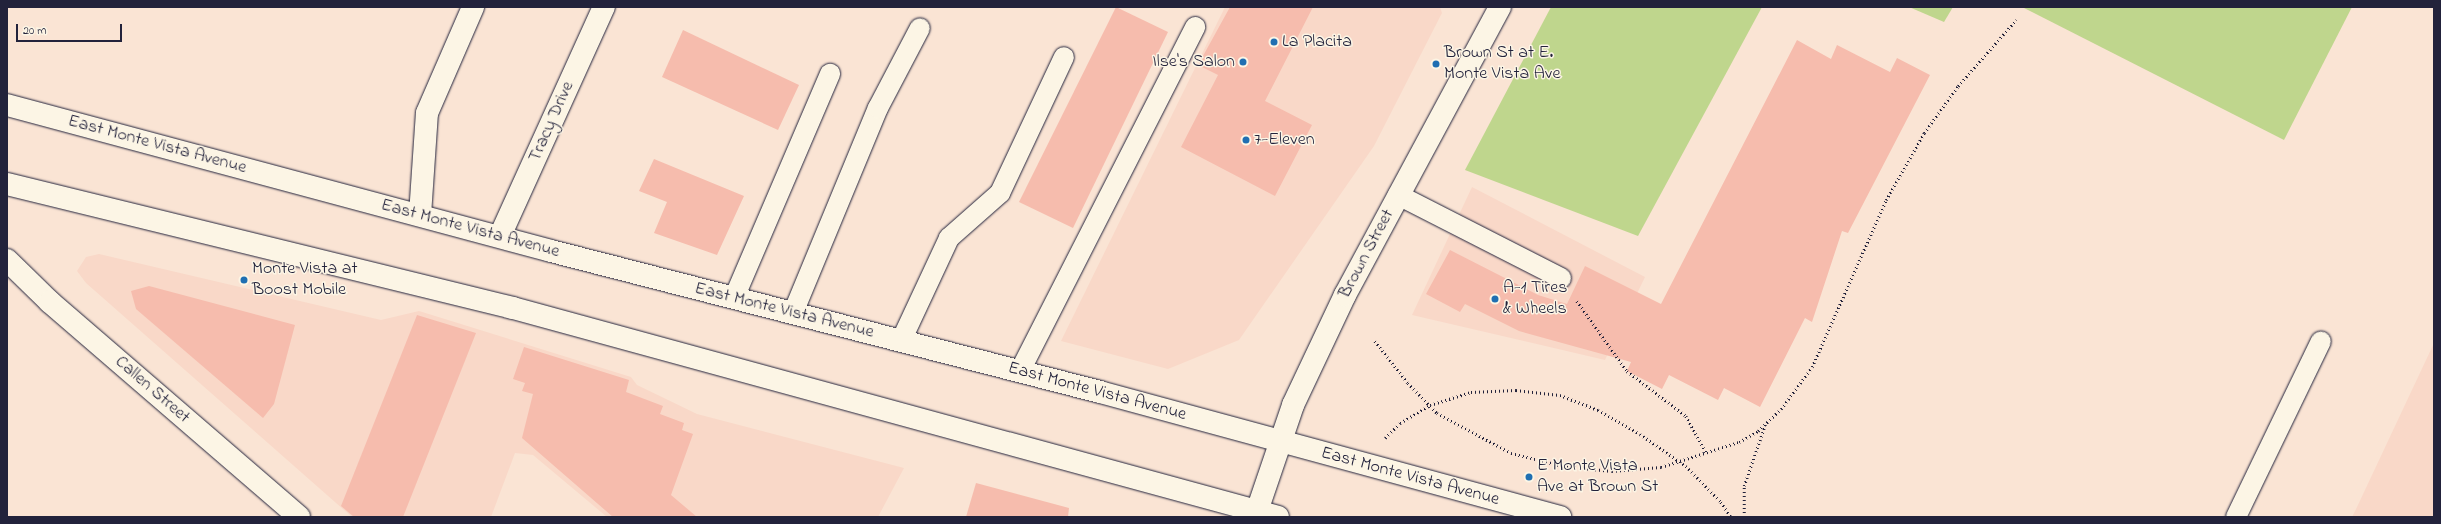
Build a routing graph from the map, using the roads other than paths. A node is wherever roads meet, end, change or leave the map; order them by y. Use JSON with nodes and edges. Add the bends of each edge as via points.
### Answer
{"nodes":[{"id":1,"x":473,"y":7,"type":"edge"},
{"id":2,"x":604,"y":7,"type":"edge"},
{"id":3,"x":1500,"y":7,"type":"edge"},
{"id":4,"x":1196,"y":26,"type":"dead end"},
{"id":5,"x":920,"y":28,"type":"dead end"},
{"id":6,"x":1064,"y":57,"type":"dead end"},
{"id":7,"x":830,"y":74,"type":"dead end"},
{"id":8,"x":7,"y":105,"type":"edge"},
{"id":9,"x":7,"y":184,"type":"edge"},
{"id":10,"x":1398,"y":195,"type":"junction"},
{"id":11,"x":420,"y":215,"type":"junction"},
{"id":12,"x":500,"y":236,"type":"junction"},
{"id":13,"x":7,"y":260,"type":"edge"},
{"id":14,"x":1561,"y":278,"type":"road end"},
{"id":15,"x":734,"y":298,"type":"junction"},
{"id":16,"x":793,"y":313,"type":"junction"},
{"id":17,"x":901,"y":341,"type":"junction"},
{"id":18,"x":2322,"y":341,"type":"dead end"},
{"id":19,"x":1020,"y":371,"type":"junction"},
{"id":20,"x":1280,"y":442,"type":"junction"},
{"id":21,"x":1257,"y":511,"type":"junction"},
{"id":22,"x":299,"y":517,"type":"edge"},
{"id":23,"x":1278,"y":517,"type":"edge"},
{"id":24,"x":1560,"y":517,"type":"edge"},
{"id":25,"x":2236,"y":517,"type":"edge"}],
"edges":[{"from":1,"to":11,"type":"main road","via":[[427,112]]},
{"from":2,"to":12,"type":"main road","name":"Tracy Drive"},
{"from":3,"to":10,"type":"main road","name":"Brown Street"},
{"from":4,"to":19,"type":"lane"},
{"from":5,"to":16,"type":"lane","via":[[878,108]]},
{"from":6,"to":17,"type":"lane","via":[[1000,193],[949,238]]},
{"from":7,"to":15,"type":"lane"},
{"from":8,"to":11,"type":"main road","name":"East Monte Vista Avenue"},
{"from":9,"to":21,"type":"main road","via":[[512,308]]},
{"from":10,"to":14,"type":"lane"},
{"from":10,"to":20,"type":"main road","name":"Brown Street","via":[[1342,302],[1293,405]]},
{"from":11,"to":12,"type":"main road","name":"East Monte Vista Avenue"},
{"from":12,"to":15,"type":"main road","name":"East Monte Vista Avenue"},
{"from":13,"to":22,"type":"main road","name":"Callen Street","via":[[50,302]]},
{"from":15,"to":16,"type":"main road","name":"East Monte Vista Avenue"},
{"from":16,"to":17,"type":"main road","name":"East Monte Vista Avenue"},
{"from":17,"to":19,"type":"main road","name":"East Monte Vista Avenue"},
{"from":18,"to":25,"type":"lane"},
{"from":19,"to":20,"type":"main road","name":"East Monte Vista Avenue"},
{"from":20,"to":21,"type":"main road","name":"Brown Street"},
{"from":20,"to":24,"type":"main road","name":"East Monte Vista Avenue"},
{"from":21,"to":23,"type":"main road"}]}
